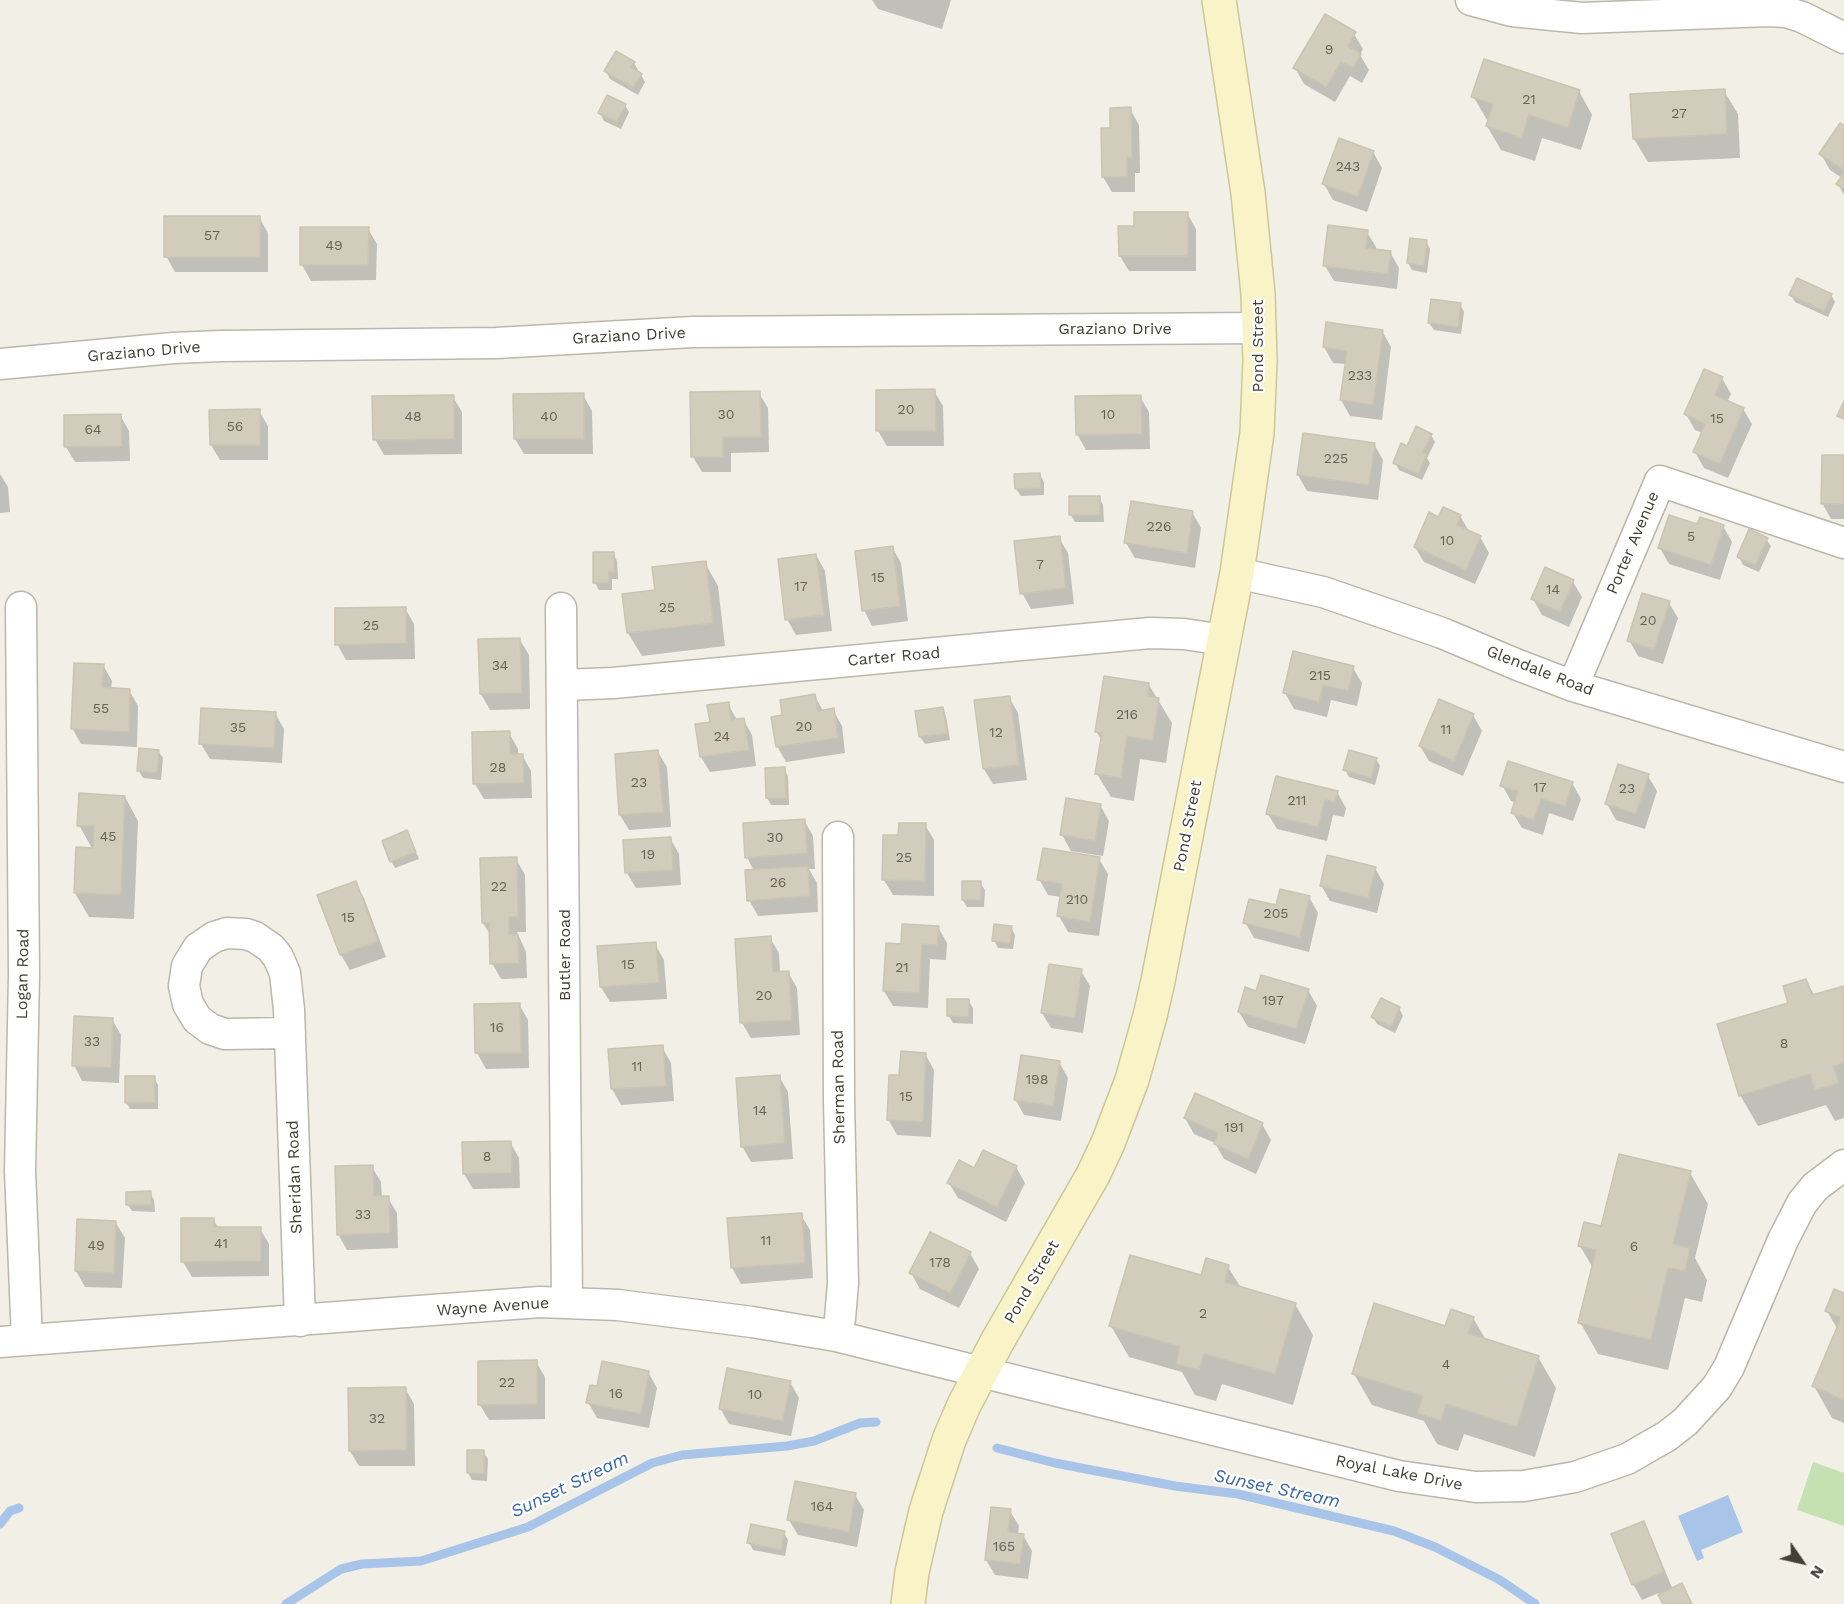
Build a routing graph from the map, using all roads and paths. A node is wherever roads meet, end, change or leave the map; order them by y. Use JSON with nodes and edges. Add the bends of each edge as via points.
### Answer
{"nodes":[{"id":1,"x":1219,"y":0,"type":"edge"},
{"id":2,"x":1471,"y":0,"type":"edge"},
{"id":3,"x":1844,"y":38,"type":"edge"},
{"id":4,"x":1259,"y":328,"type":"junction"},
{"id":5,"x":0,"y":364,"type":"edge"},
{"id":6,"x":1844,"y":543,"type":"edge"},
{"id":7,"x":1237,"y":573,"type":"junction"},
{"id":8,"x":21,"y":608,"type":"dead end"},
{"id":9,"x":561,"y":608,"type":"dead end"},
{"id":10,"x":1224,"y":640,"type":"junction"},
{"id":11,"x":563,"y":685,"type":"junction"},
{"id":12,"x":1574,"y":686,"type":"junction"},
{"id":13,"x":1844,"y":767,"type":"edge"},
{"id":14,"x":838,"y":837,"type":"dead end"},
{"id":15,"x":290,"y":1033,"type":"dead end"},
{"id":16,"x":10,"y":1109,"type":"edge"},
{"id":17,"x":1844,"y":1165,"type":"edge"},
{"id":18,"x":567,"y":1302,"type":"junction"},
{"id":19,"x":300,"y":1321,"type":"junction"},
{"id":20,"x":836,"y":1336,"type":"junction"},
{"id":21,"x":13,"y":1341,"type":"edge"},
{"id":22,"x":981,"y":1372,"type":"junction"},
{"id":23,"x":913,"y":1603,"type":"edge"}],
"edges":[{"from":1,"to":4,"type":"main road","name":"Pond Street","via":[[1248,193]]},
{"from":2,"to":3,"type":"street","via":[[1512,11],[1571,17],[1786,12]]},
{"from":4,"to":5,"type":"street","name":"Graziano Drive","via":[[693,332],[496,343],[173,348]]},
{"from":4,"to":7,"type":"main road","name":"Pond Street","via":[[1257,433]]},
{"from":6,"to":12,"type":"street","name":"Porter Avenue","via":[[1660,481]]},
{"from":7,"to":10,"type":"main road","name":"Pond Street"},
{"from":7,"to":12,"type":"street","name":"Glendale Road","via":[[1323,592],[1442,633]]},
{"from":8,"to":16,"type":"street","name":"Logan Road","via":[[24,975]]},
{"from":9,"to":11,"type":"street","name":"Butler Road"},
{"from":10,"to":11,"type":"street","name":"Carter Road","via":[[1150,633]]},
{"from":10,"to":22,"type":"main road","name":"Pond Street","via":[[1158,981],[1132,1080],[1093,1175]]},
{"from":11,"to":18,"type":"street","name":"Butler Road"},
{"from":12,"to":13,"type":"street","name":"Glendale Road"},
{"from":14,"to":20,"type":"street","name":"Sherman Road","via":[[843,1283]]},
{"from":15,"to":19,"type":"street","name":"Sheridan Road"},
{"from":16,"to":21,"type":"street","name":"Logan Road","via":[[20,1208]]},
{"from":17,"to":22,"type":"street","name":"Royal Lake Drive","via":[[1815,1186],[1802,1203],[1729,1367],[1702,1405],[1648,1448],[1575,1477],[1500,1488],[1424,1481]]},
{"from":18,"to":19,"type":"street","name":"Wayne Avenue"},
{"from":18,"to":20,"type":"street","name":"Wayne Avenue","via":[[663,1310]]},
{"from":19,"to":21,"type":"street","name":"Wayne Avenue"},
{"from":20,"to":22,"type":"street","name":"Wayne Avenue"},
{"from":22,"to":23,"type":"main road","name":"Pond Street","via":[[937,1475],[919,1541]]}]}
